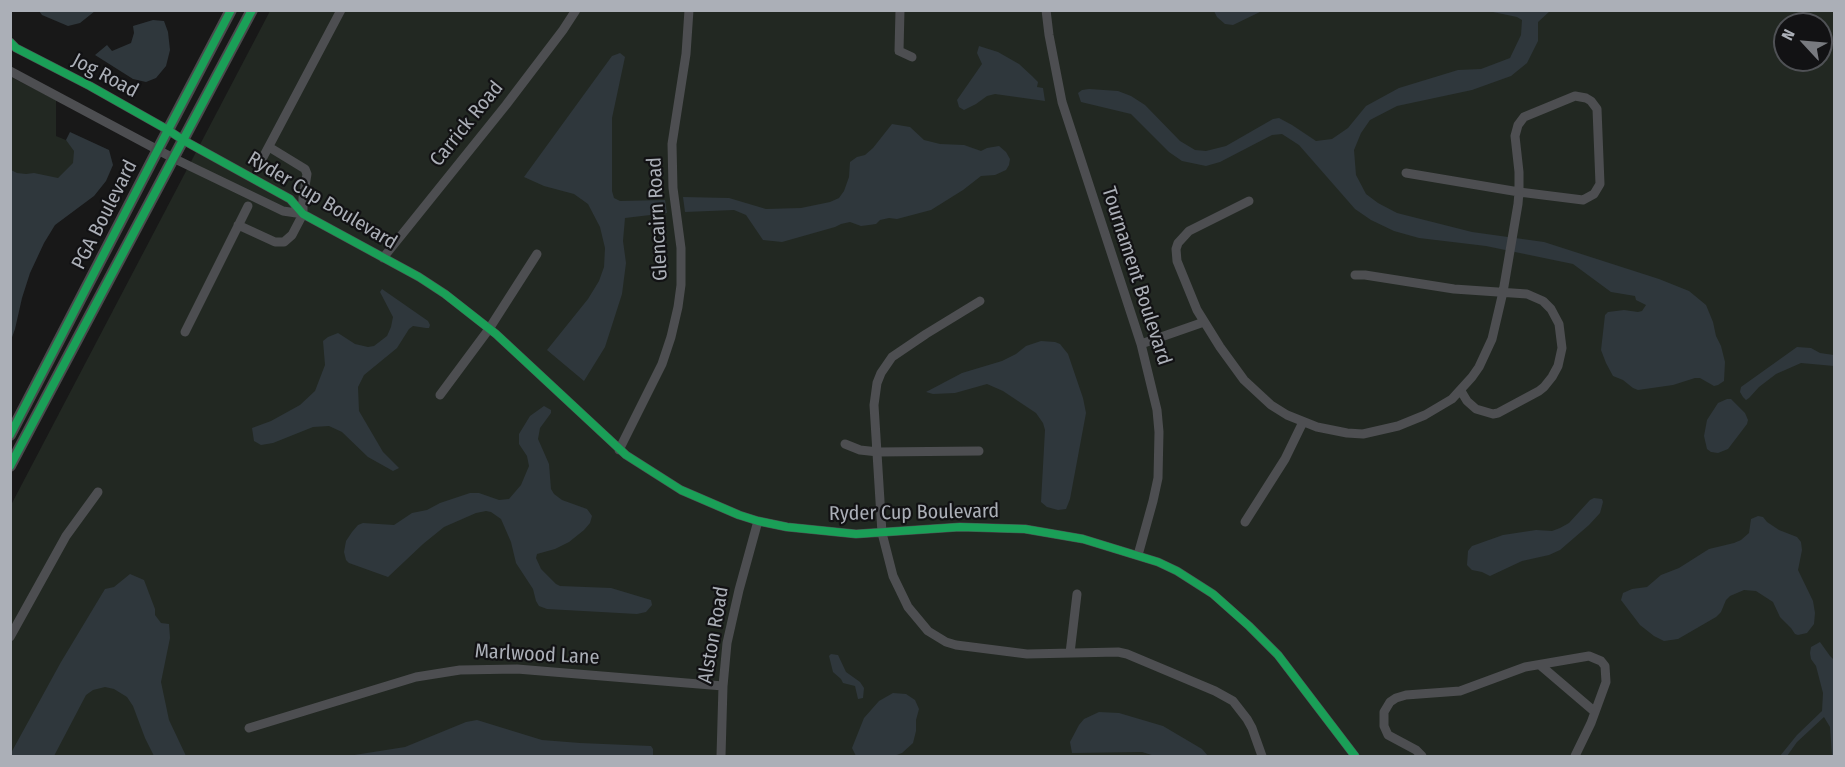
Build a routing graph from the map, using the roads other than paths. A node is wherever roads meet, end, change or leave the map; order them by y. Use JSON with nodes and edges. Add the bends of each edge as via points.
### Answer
{"nodes":[{"id":1,"x":231,"y":10,"type":"edge"},
{"id":2,"x":252,"y":10,"type":"edge"},
{"id":3,"x":341,"y":10,"type":"edge"},
{"id":4,"x":576,"y":10,"type":"edge"},
{"id":5,"x":689,"y":10,"type":"edge"},
{"id":6,"x":900,"y":10,"type":"edge"},
{"id":7,"x":1046,"y":10,"type":"edge"},
{"id":8,"x":10,"y":42,"type":"edge"},
{"id":9,"x":912,"y":57,"type":"dead end"},
{"id":10,"x":10,"y":71,"type":"edge"},
{"id":11,"x":168,"y":130,"type":"junction"},
{"id":12,"x":183,"y":140,"type":"junction"},
{"id":13,"x":269,"y":147,"type":"junction"},
{"id":14,"x":157,"y":150,"type":"junction"},
{"id":15,"x":173,"y":158,"type":"junction"},
{"id":16,"x":260,"y":163,"type":"dead end"},
{"id":17,"x":1406,"y":173,"type":"dead end"},
{"id":18,"x":242,"y":192,"type":"junction"},
{"id":19,"x":1519,"y":192,"type":"junction"},
{"id":20,"x":279,"y":193,"type":"junction"},
{"id":21,"x":1249,"y":201,"type":"dead end"},
{"id":22,"x":248,"y":206,"type":"dead end"},
{"id":23,"x":272,"y":206,"type":"junction"},
{"id":24,"x":298,"y":213,"type":"junction"},
{"id":25,"x":238,"y":225,"type":"junction"},
{"id":26,"x":537,"y":254,"type":"dead end"},
{"id":27,"x":383,"y":258,"type":"junction"},
{"id":28,"x":1355,"y":275,"type":"dead end"},
{"id":29,"x":1503,"y":292,"type":"junction"},
{"id":30,"x":980,"y":301,"type":"dead end"},
{"id":31,"x":1204,"y":322,"type":"junction"},
{"id":32,"x":489,"y":329,"type":"junction"},
{"id":33,"x":185,"y":332,"type":"dead end"},
{"id":34,"x":1141,"y":344,"type":"junction"},
{"id":35,"x":1461,"y":391,"type":"junction"},
{"id":36,"x":440,"y":395,"type":"dead end"},
{"id":37,"x":1303,"y":422,"type":"junction"},
{"id":38,"x":10,"y":435,"type":"edge"},
{"id":39,"x":845,"y":444,"type":"dead end"},
{"id":40,"x":619,"y":450,"type":"junction"},
{"id":41,"x":978,"y":451,"type":"dead end"},
{"id":42,"x":878,"y":452,"type":"junction"},
{"id":43,"x":10,"y":466,"type":"edge"},
{"id":44,"x":98,"y":492,"type":"dead end"},
{"id":45,"x":759,"y":521,"type":"junction"},
{"id":46,"x":1245,"y":522,"type":"dead end"},
{"id":47,"x":882,"y":533,"type":"junction"},
{"id":48,"x":1138,"y":555,"type":"junction"},
{"id":49,"x":1077,"y":594,"type":"dead end"},
{"id":50,"x":10,"y":637,"type":"edge"},
{"id":51,"x":1070,"y":653,"type":"junction"},
{"id":52,"x":1540,"y":665,"type":"junction"},
{"id":53,"x":723,"y":686,"type":"junction"},
{"id":54,"x":1595,"y":712,"type":"junction"},
{"id":55,"x":249,"y":728,"type":"dead end"},
{"id":56,"x":722,"y":756,"type":"edge"},
{"id":57,"x":1262,"y":756,"type":"edge"},
{"id":58,"x":1353,"y":756,"type":"edge"},
{"id":59,"x":1422,"y":756,"type":"edge"},
{"id":60,"x":1575,"y":756,"type":"edge"}],
"edges":[{"from":1,"to":11,"type":"main road","name":"PGA Boulevard"},
{"from":2,"to":12,"type":"main road","name":"PGA Boulevard"},
{"from":3,"to":13,"type":"street"},
{"from":4,"to":27,"type":"street","name":"Carrick Road","via":[[506,105]]},
{"from":5,"to":40,"type":"street","name":"Glencairn Road","via":[[672,144],[681,248],[678,307],[657,375]]},
{"from":6,"to":9,"type":"street","via":[[899,51]]},
{"from":7,"to":34,"type":"street","name":"Tournament Boulevard","via":[[1062,102]]},
{"from":8,"to":11,"type":"street","name":"Jog Road"},
{"from":10,"to":14,"type":"street","name":"Jog Road"},
{"from":11,"to":12,"type":"street","name":"Jog Road"},
{"from":11,"to":14,"type":"main road","name":"PGA Boulevard"},
{"from":12,"to":15,"type":"main road","name":"PGA Boulevard"},
{"from":12,"to":20,"type":"street","name":"Ryder Cup Boulevard"},
{"from":13,"to":16,"type":"street"},
{"from":13,"to":24,"type":"street","via":[[305,169]]},
{"from":14,"to":15,"type":"street","name":"Jog Road"},
{"from":14,"to":38,"type":"main road","name":"PGA Boulevard"},
{"from":15,"to":18,"type":"street","name":"Ryder Cup Boulevard"},
{"from":15,"to":43,"type":"main road","name":"PGA Boulevard"},
{"from":17,"to":19,"type":"street"},
{"from":18,"to":23,"type":"street","name":"Ryder Cup Boulevard"},
{"from":18,"to":24,"type":"street","name":"Ryder Cup Boulevard","via":[[252,202],[284,217]]},
{"from":19,"to":19,"type":"street","via":[[1515,136],[1524,117],[1570,97],[1581,96],[1591,101],[1597,109],[1598,190],[1583,200]]},
{"from":19,"to":29,"type":"street"},
{"from":20,"to":23,"type":"street"},
{"from":20,"to":24,"type":"street","name":"Ryder Cup Boulevard","via":[[290,199]]},
{"from":21,"to":31,"type":"street","via":[[1189,231],[1178,243],[1177,261]]},
{"from":22,"to":25,"type":"street"},
{"from":23,"to":24,"type":"street","name":"Ryder Cup Boulevard"},
{"from":24,"to":25,"type":"street","via":[[292,235],[284,242],[275,242]]},
{"from":24,"to":27,"type":"street","name":"Ryder Cup Boulevard"},
{"from":25,"to":33,"type":"street"},
{"from":26,"to":32,"type":"street"},
{"from":27,"to":32,"type":"street","name":"Ryder Cup Boulevard","via":[[428,283]]},
{"from":28,"to":29,"type":"street"},
{"from":29,"to":35,"type":"street","via":[[1487,350]]},
{"from":29,"to":35,"type":"street","via":[[1534,296],[1554,313],[1561,336],[1558,366],[1539,391],[1498,413],[1476,409]]},
{"from":30,"to":42,"type":"street","via":[[885,365],[875,393]]},
{"from":31,"to":34,"type":"street"},
{"from":31,"to":37,"type":"street","via":[[1244,380],[1271,405]]},
{"from":32,"to":36,"type":"street"},
{"from":32,"to":40,"type":"street","name":"Ryder Cup Boulevard"},
{"from":34,"to":48,"type":"street","name":"Tournament Boulevard","via":[[1157,410],[1160,455],[1153,501]]},
{"from":35,"to":37,"type":"street","via":[[1425,415],[1384,430],[1347,433]]},
{"from":37,"to":46,"type":"street"},
{"from":39,"to":42,"type":"street"},
{"from":40,"to":45,"type":"street","name":"Ryder Cup Boulevard","via":[[681,490]]},
{"from":41,"to":42,"type":"street"},
{"from":42,"to":47,"type":"street"},
{"from":44,"to":50,"type":"street","via":[[66,536]]},
{"from":45,"to":47,"type":"street","name":"Ryder Cup Boulevard","via":[[856,534]]},
{"from":45,"to":53,"type":"street","name":"Alston Road","via":[[732,616]]},
{"from":47,"to":48,"type":"street","name":"Ryder Cup Boulevard","via":[[960,527],[1025,529],[1083,539]]},
{"from":47,"to":51,"type":"street","via":[[900,592],[918,621],[937,637],[956,645],[1027,654]]},
{"from":48,"to":58,"type":"street","name":"Ryder Cup Boulevard","via":[[1195,582],[1249,626],[1278,655]]},
{"from":49,"to":51,"type":"street"},
{"from":51,"to":57,"type":"street","via":[[1128,654],[1215,691],[1233,701],[1247,719]]},
{"from":52,"to":54,"type":"street"},
{"from":52,"to":54,"type":"street","via":[[1589,656],[1601,661],[1606,682]]},
{"from":52,"to":59,"type":"street","via":[[1510,671],[1473,688],[1406,695],[1390,702],[1383,717],[1388,735]]},
{"from":53,"to":55,"type":"street","name":"Marlwood Lane","via":[[517,669],[466,670],[416,677]]},
{"from":53,"to":56,"type":"street","name":"Alston Road"},
{"from":54,"to":60,"type":"street"}]}
